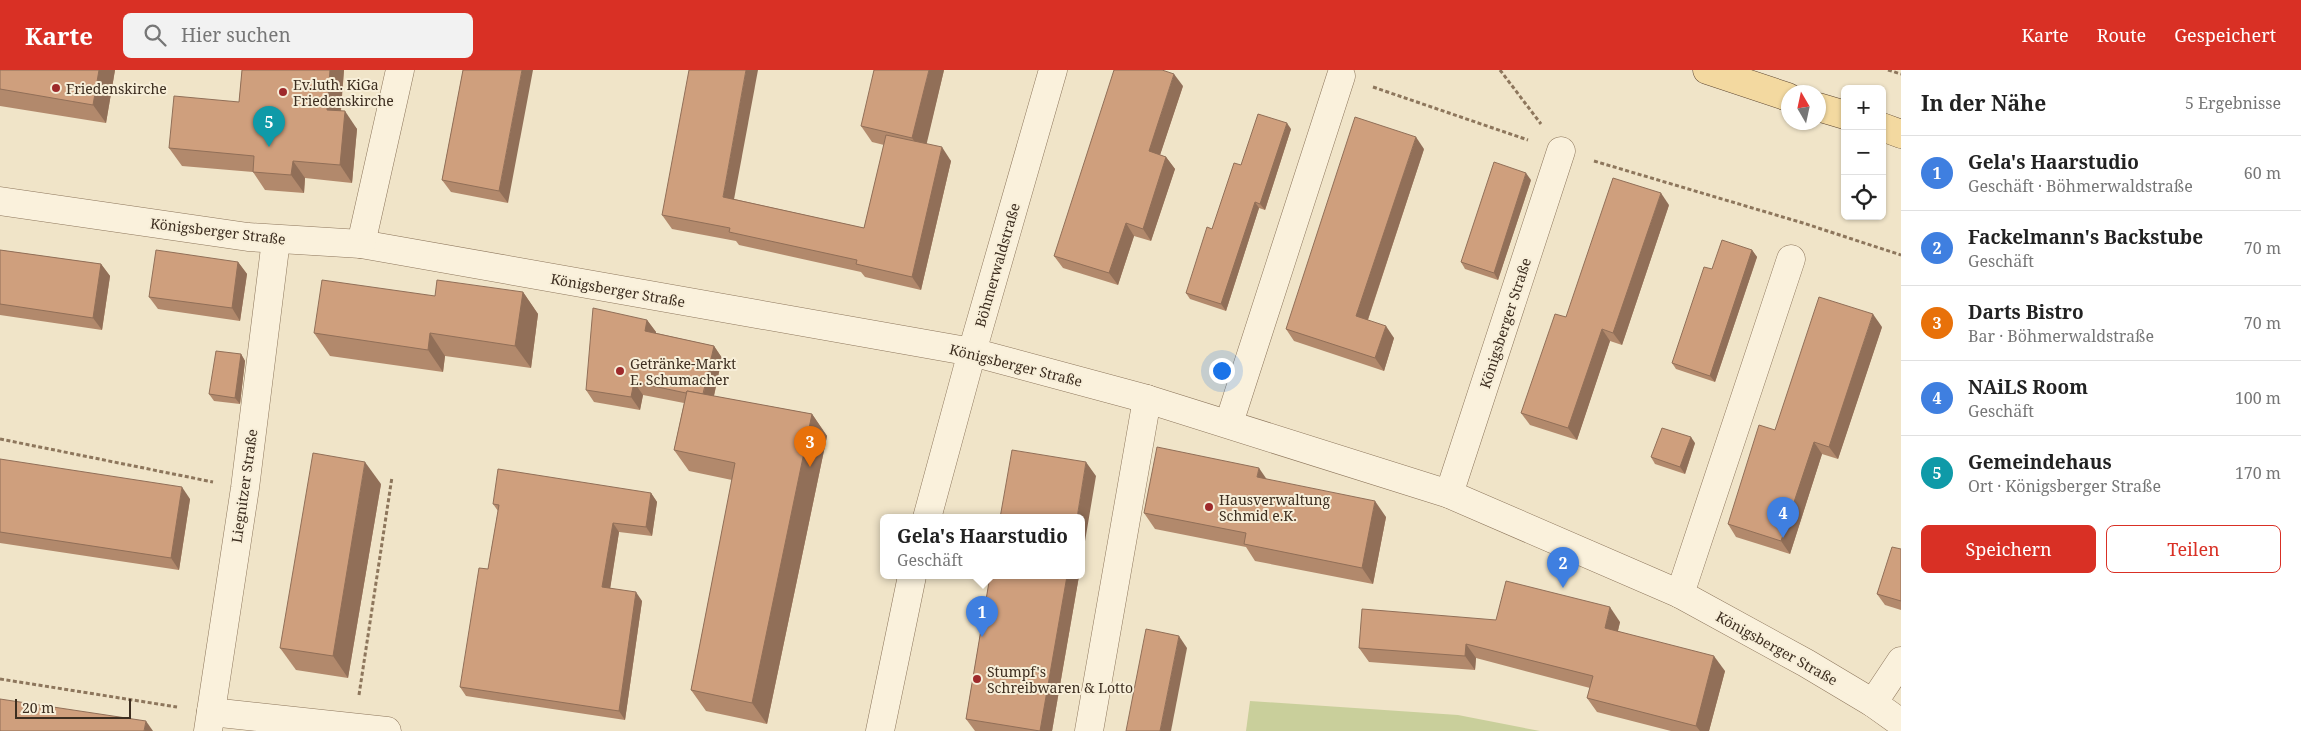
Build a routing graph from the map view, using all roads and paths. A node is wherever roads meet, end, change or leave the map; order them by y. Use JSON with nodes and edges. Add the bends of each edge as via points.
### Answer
{"nodes":[{"id":1,"x":400,"y":70,"type":"edge"},
{"id":2,"x":1053,"y":70,"type":"edge"},
{"id":3,"x":1707,"y":70,"type":"edge"},
{"id":4,"x":1888,"y":70,"type":"edge"},
{"id":5,"x":1499,"y":71,"type":"edge"},
{"id":6,"x":1901,"y":74,"type":"edge"},
{"id":7,"x":1341,"y":76,"type":"joint"},
{"id":8,"x":1781,"y":95,"type":"edge"},
{"id":9,"x":1826,"y":109,"type":"edge"},
{"id":10,"x":1841,"y":114,"type":"edge"},
{"id":11,"x":1886,"y":129,"type":"edge"},
{"id":12,"x":1901,"y":134,"type":"edge"},
{"id":13,"x":1560,"y":151,"type":"junction"},
{"id":14,"x":0,"y":202,"type":"edge"},
{"id":15,"x":276,"y":240,"type":"junction"},
{"id":16,"x":361,"y":244,"type":"junction"},
{"id":17,"x":1901,"y":255,"type":"edge"},
{"id":18,"x":1791,"y":259,"type":"dead end"},
{"id":19,"x":972,"y":352,"type":"junction"},
{"id":20,"x":1147,"y":399,"type":"junction"},
{"id":21,"x":1228,"y":423,"type":"junction"},
{"id":22,"x":0,"y":439,"type":"edge"},
{"id":23,"x":392,"y":477,"type":"dead end"},
{"id":24,"x":245,"y":488,"type":"junction"},
{"id":25,"x":1449,"y":494,"type":"junction"},
{"id":26,"x":928,"y":514,"type":"edge"},
{"id":27,"x":911,"y":579,"type":"edge"},
{"id":28,"x":1680,"y":594,"type":"junction"},
{"id":29,"x":1901,"y":661,"type":"edge"},
{"id":30,"x":0,"y":678,"type":"edge"},
{"id":31,"x":1873,"y":702,"type":"junction"},
{"id":32,"x":209,"y":721,"type":"edge"},
{"id":33,"x":1901,"y":723,"type":"edge"},
{"id":34,"x":353,"y":727,"type":"junction"},
{"id":35,"x":387,"y":731,"type":"edge"},
{"id":36,"x":880,"y":731,"type":"edge"},
{"id":37,"x":1089,"y":731,"type":"edge"}],
"edges":[{"from":1,"to":16,"type":"street"},
{"from":2,"to":19,"type":"street","name":"Böhmerwaldstraße"},
{"from":3,"to":8,"type":"main road"},
{"from":4,"to":6,"type":"path"},
{"from":5,"to":13,"type":"path"},
{"from":7,"to":13,"type":"path"},
{"from":7,"to":21,"type":"street"},
{"from":9,"to":10,"type":"main road"},
{"from":11,"to":12,"type":"main road"},
{"from":13,"to":17,"type":"path"},
{"from":13,"to":25,"type":"street","name":"Königsberger Straße"},
{"from":14,"to":15,"type":"street","name":"Königsberger Straße"},
{"from":15,"to":16,"type":"street","name":"Königsberger Straße"},
{"from":15,"to":24,"type":"street","name":"Liegnitzer Straße"},
{"from":16,"to":19,"type":"street","name":"Königsberger Straße"},
{"from":18,"to":28,"type":"street"},
{"from":19,"to":20,"type":"street","name":"Königsberger Straße"},
{"from":19,"to":26,"type":"street","name":"Böhmerwaldstraße"},
{"from":20,"to":21,"type":"street","name":"Königsberger Straße"},
{"from":20,"to":37,"type":"street"},
{"from":21,"to":25,"type":"street","name":"Königsberger Straße"},
{"from":22,"to":24,"type":"path"},
{"from":23,"to":34,"type":"path"},
{"from":24,"to":32,"type":"street","name":"Liegnitzer Straße"},
{"from":25,"to":28,"type":"street","name":"Königsberger Straße"},
{"from":27,"to":36,"type":"street"},
{"from":28,"to":31,"type":"street","name":"Königsberger Straße"},
{"from":29,"to":31,"type":"street"},
{"from":30,"to":32,"type":"path"},
{"from":31,"to":33,"type":"street","name":"Königsberger Straße"},
{"from":32,"to":34,"type":"street"},
{"from":34,"to":35,"type":"street"}]}
